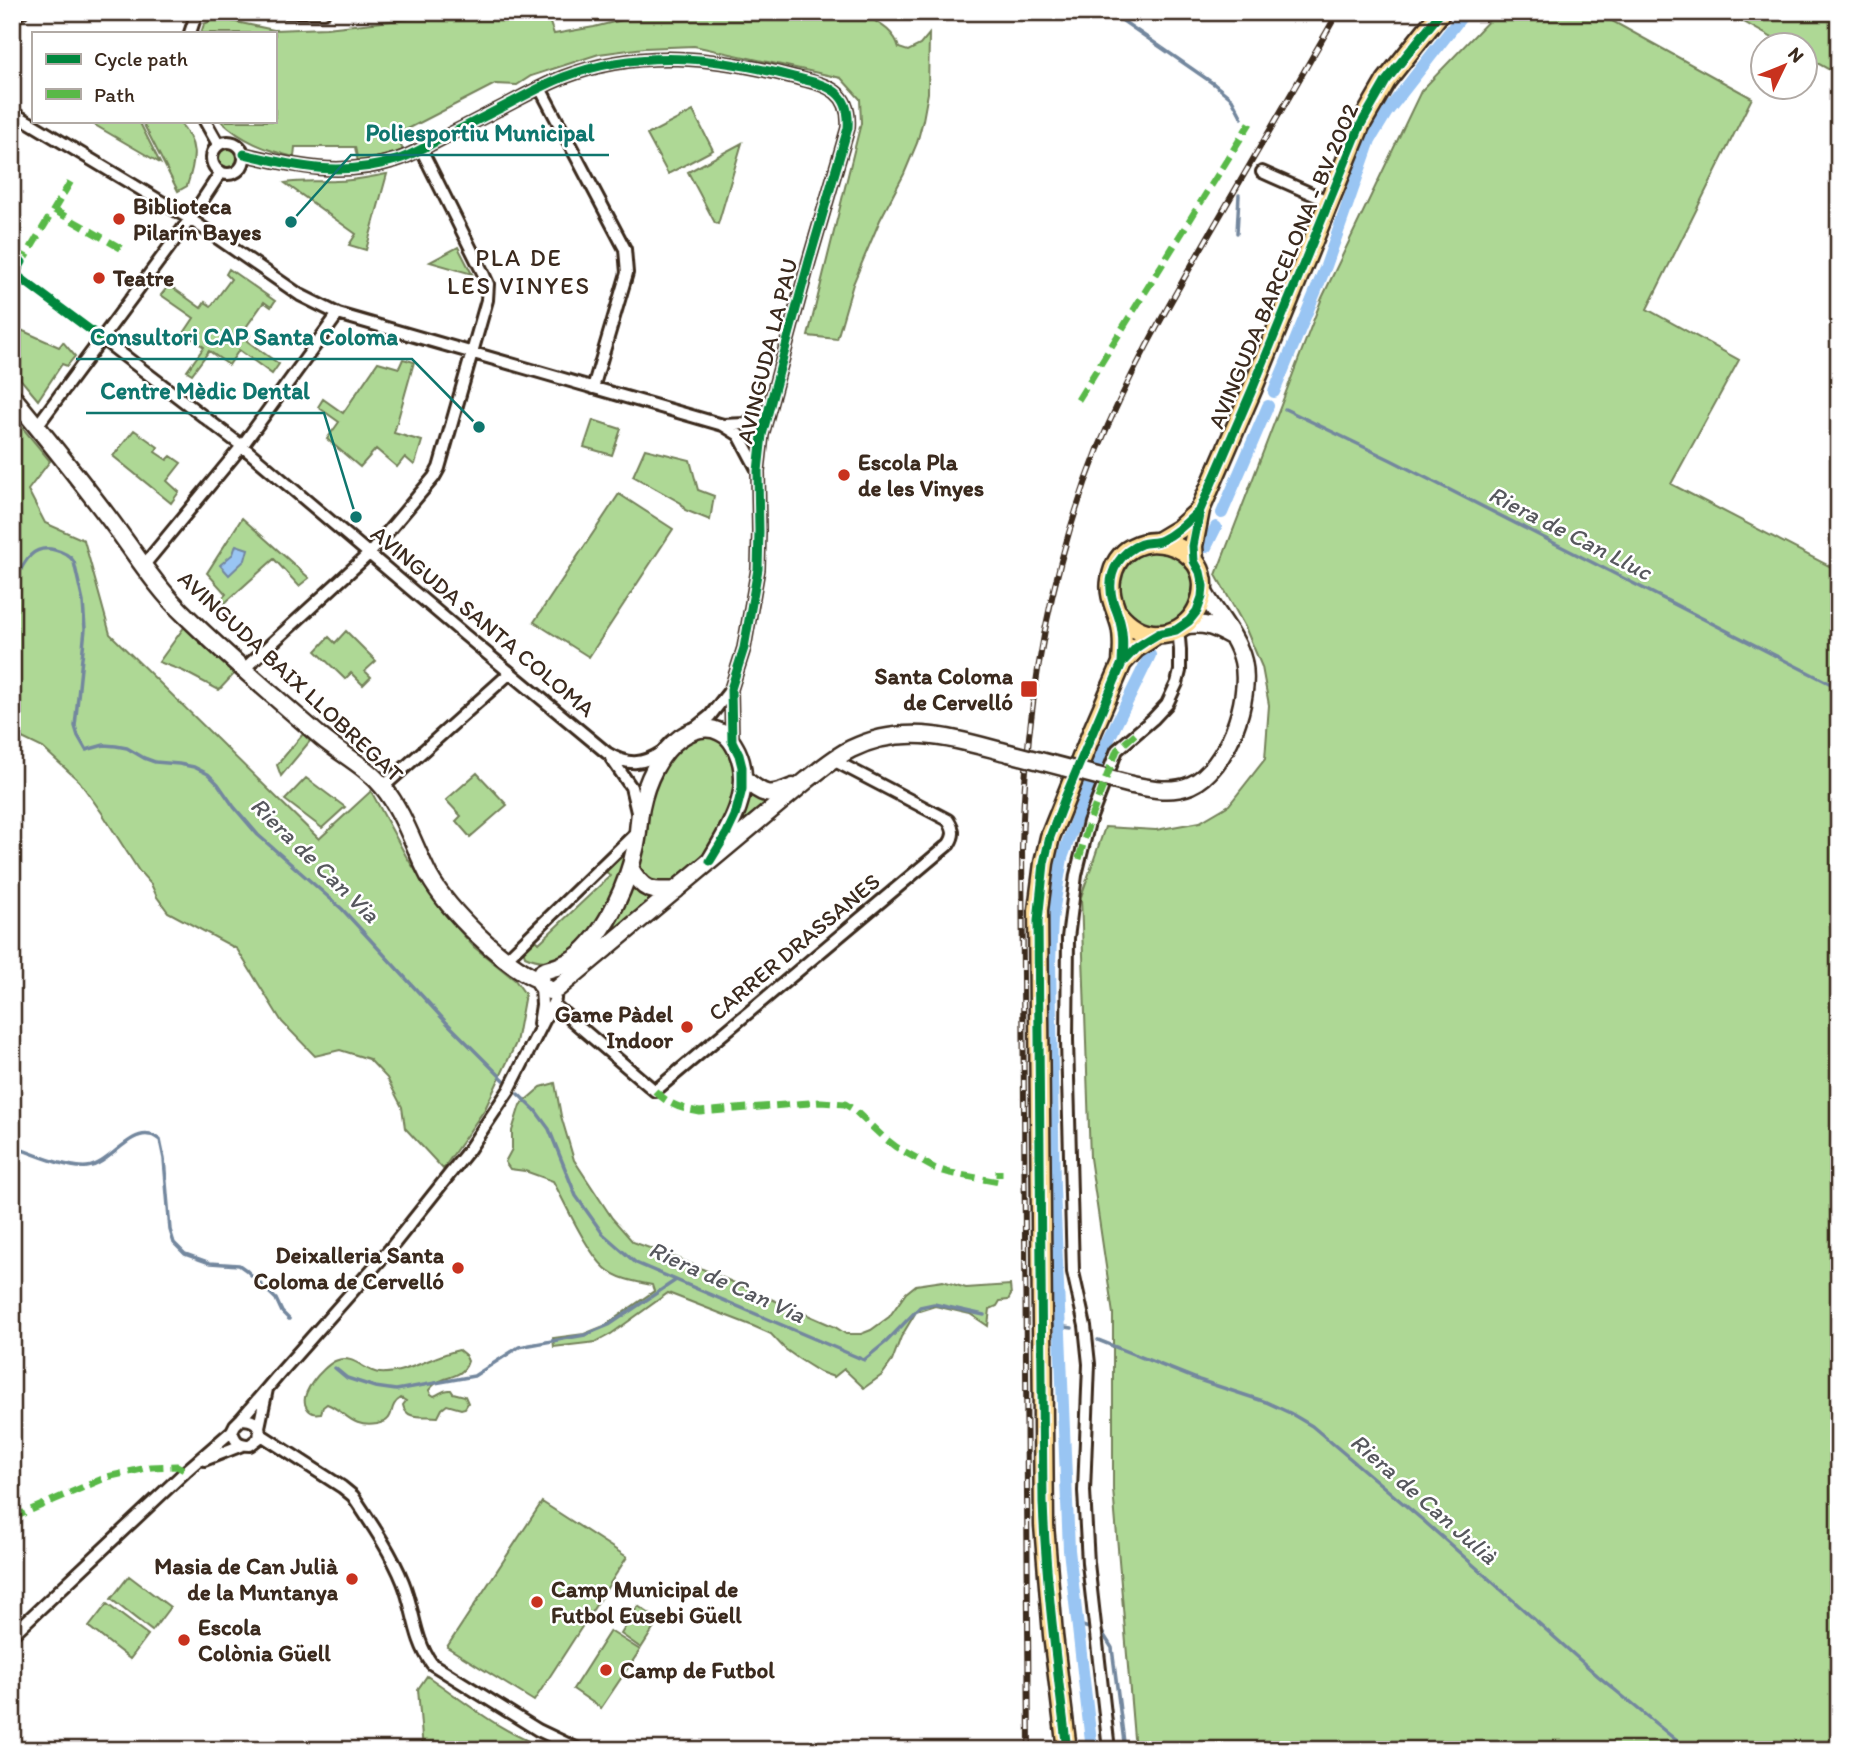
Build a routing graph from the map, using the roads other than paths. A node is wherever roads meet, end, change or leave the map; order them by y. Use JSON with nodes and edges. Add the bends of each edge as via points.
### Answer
{"nodes":[{"id":1,"x":22,"y":12,"type":"edge"},
{"id":2,"x":197,"y":12,"type":"edge"},
{"id":3,"x":254,"y":12,"type":"edge"},
{"id":4,"x":324,"y":12,"type":"edge"},
{"id":5,"x":1441,"y":12,"type":"edge"},
{"id":6,"x":12,"y":17,"type":"edge"},
{"id":7,"x":190,"y":32,"type":"edge"},
{"id":8,"x":540,"y":88,"type":"junction"},
{"id":9,"x":12,"y":112,"type":"edge"},
{"id":10,"x":206,"y":122,"type":"edge"},
{"id":11,"x":218,"y":144,"type":"junction"},
{"id":12,"x":421,"y":149,"type":"junction"},
{"id":13,"x":244,"y":154,"type":"junction"},
{"id":14,"x":220,"y":172,"type":"junction"},
{"id":15,"x":1262,"y":172,"type":"dead end"},
{"id":16,"x":1329,"y":202,"type":"junction"},
{"id":17,"x":190,"y":219,"type":"junction"},
{"id":18,"x":338,"y":314,"type":"junction"},
{"id":19,"x":101,"y":338,"type":"junction"},
{"id":20,"x":471,"y":353,"type":"junction"},
{"id":21,"x":593,"y":388,"type":"junction"},
{"id":22,"x":12,"y":396,"type":"edge"},
{"id":23,"x":769,"y":409,"type":"junction"},
{"id":24,"x":723,"y":425,"type":"junction"},
{"id":25,"x":37,"y":426,"type":"junction"},
{"id":26,"x":242,"y":446,"type":"junction"},
{"id":27,"x":758,"y":471,"type":"junction"},
{"id":28,"x":1200,"y":510,"type":"junction"},
{"id":29,"x":1159,"y":541,"type":"junction"},
{"id":30,"x":370,"y":553,"type":"junction"},
{"id":31,"x":1194,"y":561,"type":"junction"},
{"id":32,"x":144,"y":565,"type":"junction"},
{"id":33,"x":1203,"y":591,"type":"junction"},
{"id":34,"x":1118,"y":613,"type":"junction"},
{"id":35,"x":1180,"y":628,"type":"junction"},
{"id":36,"x":1158,"y":634,"type":"junction"},
{"id":37,"x":1231,"y":636,"type":"junction"},
{"id":38,"x":1122,"y":663,"type":"junction"},
{"id":39,"x":244,"y":669,"type":"junction"},
{"id":40,"x":510,"y":673,"type":"junction"},
{"id":41,"x":731,"y":689,"type":"junction"},
{"id":42,"x":689,"y":733,"type":"junction"},
{"id":43,"x":732,"y":741,"type":"junction"},
{"id":44,"x":669,"y":748,"type":"junction"},
{"id":45,"x":607,"y":753,"type":"junction"},
{"id":46,"x":833,"y":760,"type":"junction"},
{"id":47,"x":743,"y":778,"type":"junction"},
{"id":48,"x":805,"y":782,"type":"junction"},
{"id":49,"x":383,"y":787,"type":"junction"},
{"id":50,"x":638,"y":832,"type":"junction"},
{"id":51,"x":710,"y":861,"type":"junction"},
{"id":52,"x":630,"y":868,"type":"junction"},
{"id":53,"x":677,"y":890,"type":"junction"},
{"id":54,"x":505,"y":960,"type":"junction"},
{"id":55,"x":554,"y":968,"type":"junction"},
{"id":56,"x":540,"y":983,"type":"junction"},
{"id":57,"x":557,"y":993,"type":"junction"},
{"id":58,"x":538,"y":1031,"type":"junction"},
{"id":59,"x":267,"y":1388,"type":"junction"},
{"id":60,"x":241,"y":1419,"type":"junction"},
{"id":61,"x":232,"y":1431,"type":"junction"},
{"id":62,"x":260,"y":1431,"type":"junction"},
{"id":63,"x":242,"y":1445,"type":"junction"},
{"id":64,"x":199,"y":1462,"type":"junction"},
{"id":65,"x":12,"y":1635,"type":"edge"},
{"id":66,"x":580,"y":1750,"type":"edge"},
{"id":67,"x":1067,"y":1750,"type":"edge"},
{"id":68,"x":1109,"y":1750,"type":"edge"}],
"edges":[{"from":1,"to":6,"type":"street"},
{"from":2,"to":7,"type":"street"},
{"from":3,"to":4,"type":"street"},
{"from":5,"to":16,"type":"main road","name":"AVINGUDA BARCELONA - BV 2002","via":[[1369,108]]},
{"from":8,"to":12,"type":"street"},
{"from":8,"to":21,"type":"street","via":[[625,249],[627,273]]},
{"from":8,"to":23,"type":"street","name":"AVINGUDA LA PAU","via":[[592,68],[679,57],[765,69],[833,89],[844,101],[848,128]]},
{"from":9,"to":17,"type":"street"},
{"from":10,"to":11,"type":"street"},
{"from":11,"to":13,"type":"street","via":[[234,142]]},
{"from":11,"to":14,"type":"street","via":[[212,159]]},
{"from":12,"to":13,"type":"street","via":[[397,160],[343,170],[296,166]]},
{"from":12,"to":20,"type":"street","via":[[488,284]]},
{"from":13,"to":14,"type":"street","via":[[236,172]]},
{"from":14,"to":17,"type":"street"},
{"from":15,"to":16,"type":"street"},
{"from":16,"to":28,"type":"main road","name":"AVINGUDA BARCELONA - BV 2002"},
{"from":17,"to":18,"type":"street","via":[[300,295]]},
{"from":17,"to":19,"type":"street"},
{"from":18,"to":20,"type":"street"},
{"from":18,"to":26,"type":"street"},
{"from":19,"to":25,"type":"street"},
{"from":19,"to":26,"type":"street","name":"AVINGUDA SANTA COLOMA"},
{"from":20,"to":21,"type":"street"},
{"from":20,"to":30,"type":"street","via":[[439,468]]},
{"from":21,"to":24,"type":"street"},
{"from":22,"to":25,"type":"street","name":"AVINGUDA BAIX LLOBREGAT"},
{"from":23,"to":24,"type":"street","via":[[745,424]]},
{"from":23,"to":27,"type":"street","name":"AVINGUDA LA PAU"},
{"from":24,"to":27,"type":"street","via":[[739,435]]},
{"from":25,"to":32,"type":"street","name":"AVINGUDA BAIX LLOBREGAT"},
{"from":26,"to":30,"type":"street","name":"AVINGUDA SANTA COLOMA"},
{"from":26,"to":32,"type":"street"},
{"from":27,"to":41,"type":"street","name":"AVINGUDA LA PAU","via":[[758,569],[744,648]]},
{"from":28,"to":29,"type":"main road"},
{"from":28,"to":31,"type":"main road","name":"AVINGUDA BARCELONA - BV 2002"},
{"from":29,"to":31,"type":"main road","via":[[1180,548]]},
{"from":29,"to":34,"type":"main road","via":[[1135,547],[1118,561],[1110,587]]},
{"from":30,"to":39,"type":"street"},
{"from":30,"to":40,"type":"street","name":"AVINGUDA SANTA COLOMA"},
{"from":31,"to":33,"type":"main road"},
{"from":32,"to":39,"type":"street","name":"AVINGUDA BAIX LLOBREGAT","via":[[176,606]]},
{"from":33,"to":35,"type":"main road","via":[[1197,611]]},
{"from":33,"to":37,"type":"street"},
{"from":34,"to":36,"type":"main road","via":[[1137,630]]},
{"from":34,"to":38,"type":"main road"},
{"from":35,"to":36,"type":"main road"},
{"from":35,"to":37,"type":"street","via":[[1209,625]]},
{"from":35,"to":68,"type":"street","via":[[1177,683],[1167,704],[1117,750],[1089,822],[1068,938],[1073,1272],[1089,1364],[1084,1491]]},
{"from":36,"to":38,"type":"main road"},
{"from":37,"to":46,"type":"street","bridge":true,"via":[[1243,662],[1245,684],[1236,724],[1222,756],[1199,781],[1183,788],[1132,785],[950,738],[904,733],[877,738]]},
{"from":38,"to":67,"type":"main road","via":[[1050,837],[1038,910],[1044,1525]]},
{"from":39,"to":49,"type":"street","name":"AVINGUDA BAIX LLOBREGAT"},
{"from":40,"to":45,"type":"street","name":"AVINGUDA SANTA COLOMA"},
{"from":40,"to":49,"type":"street"},
{"from":41,"to":42,"type":"street"},
{"from":41,"to":43,"type":"street","name":"AVINGUDA LA PAU"},
{"from":42,"to":43,"type":"street","via":[[712,728]]},
{"from":42,"to":44,"type":"street"},
{"from":43,"to":47,"type":"street","name":"AVINGUDA LA PAU"},
{"from":44,"to":45,"type":"street","name":"AVINGUDA SANTA COLOMA","via":[[636,762]]},
{"from":44,"to":50,"type":"street","via":[[649,783]]},
{"from":45,"to":50,"type":"street","name":"AVINGUDA SANTA COLOMA","via":[[631,787]]},
{"from":46,"to":48,"type":"street"},
{"from":46,"to":57,"type":"street","name":"CARRER DRASSANES","via":[[940,814],[954,831],[949,844],[655,1091]]},
{"from":47,"to":48,"type":"street","via":[[768,795]]},
{"from":47,"to":51,"type":"street","via":[[735,816]]},
{"from":48,"to":51,"type":"street"},
{"from":49,"to":54,"type":"street","name":"AVINGUDA BAIX LLOBREGAT","via":[[431,880]]},
{"from":50,"to":52,"type":"street"},
{"from":50,"to":54,"type":"street"},
{"from":51,"to":53,"type":"street"},
{"from":52,"to":53,"type":"street","via":[[647,888]]},
{"from":52,"to":55,"type":"street","via":[[592,941],[572,960]]},
{"from":53,"to":57,"type":"street"},
{"from":54,"to":56,"type":"street","name":"AVINGUDA BAIX LLOBREGAT"},
{"from":55,"to":56,"type":"street","via":[[543,971]]},
{"from":55,"to":57,"type":"street","via":[[561,975]]},
{"from":56,"to":57,"type":"street"},
{"from":56,"to":58,"type":"street"},
{"from":57,"to":58,"type":"street"},
{"from":58,"to":59,"type":"street","via":[[503,1100],[468,1151],[390,1249]]},
{"from":59,"to":60,"type":"street"},
{"from":59,"to":62,"type":"street"},
{"from":60,"to":61,"type":"street"},
{"from":60,"to":62,"type":"street","via":[[254,1420]]},
{"from":61,"to":63,"type":"street"},
{"from":61,"to":64,"type":"street"},
{"from":62,"to":63,"type":"street","via":[[253,1444]]},
{"from":62,"to":66,"type":"street","via":[[353,1496],[398,1569],[423,1652],[432,1664],[538,1730]]},
{"from":63,"to":64,"type":"street"},
{"from":64,"to":65,"type":"street"}]}
